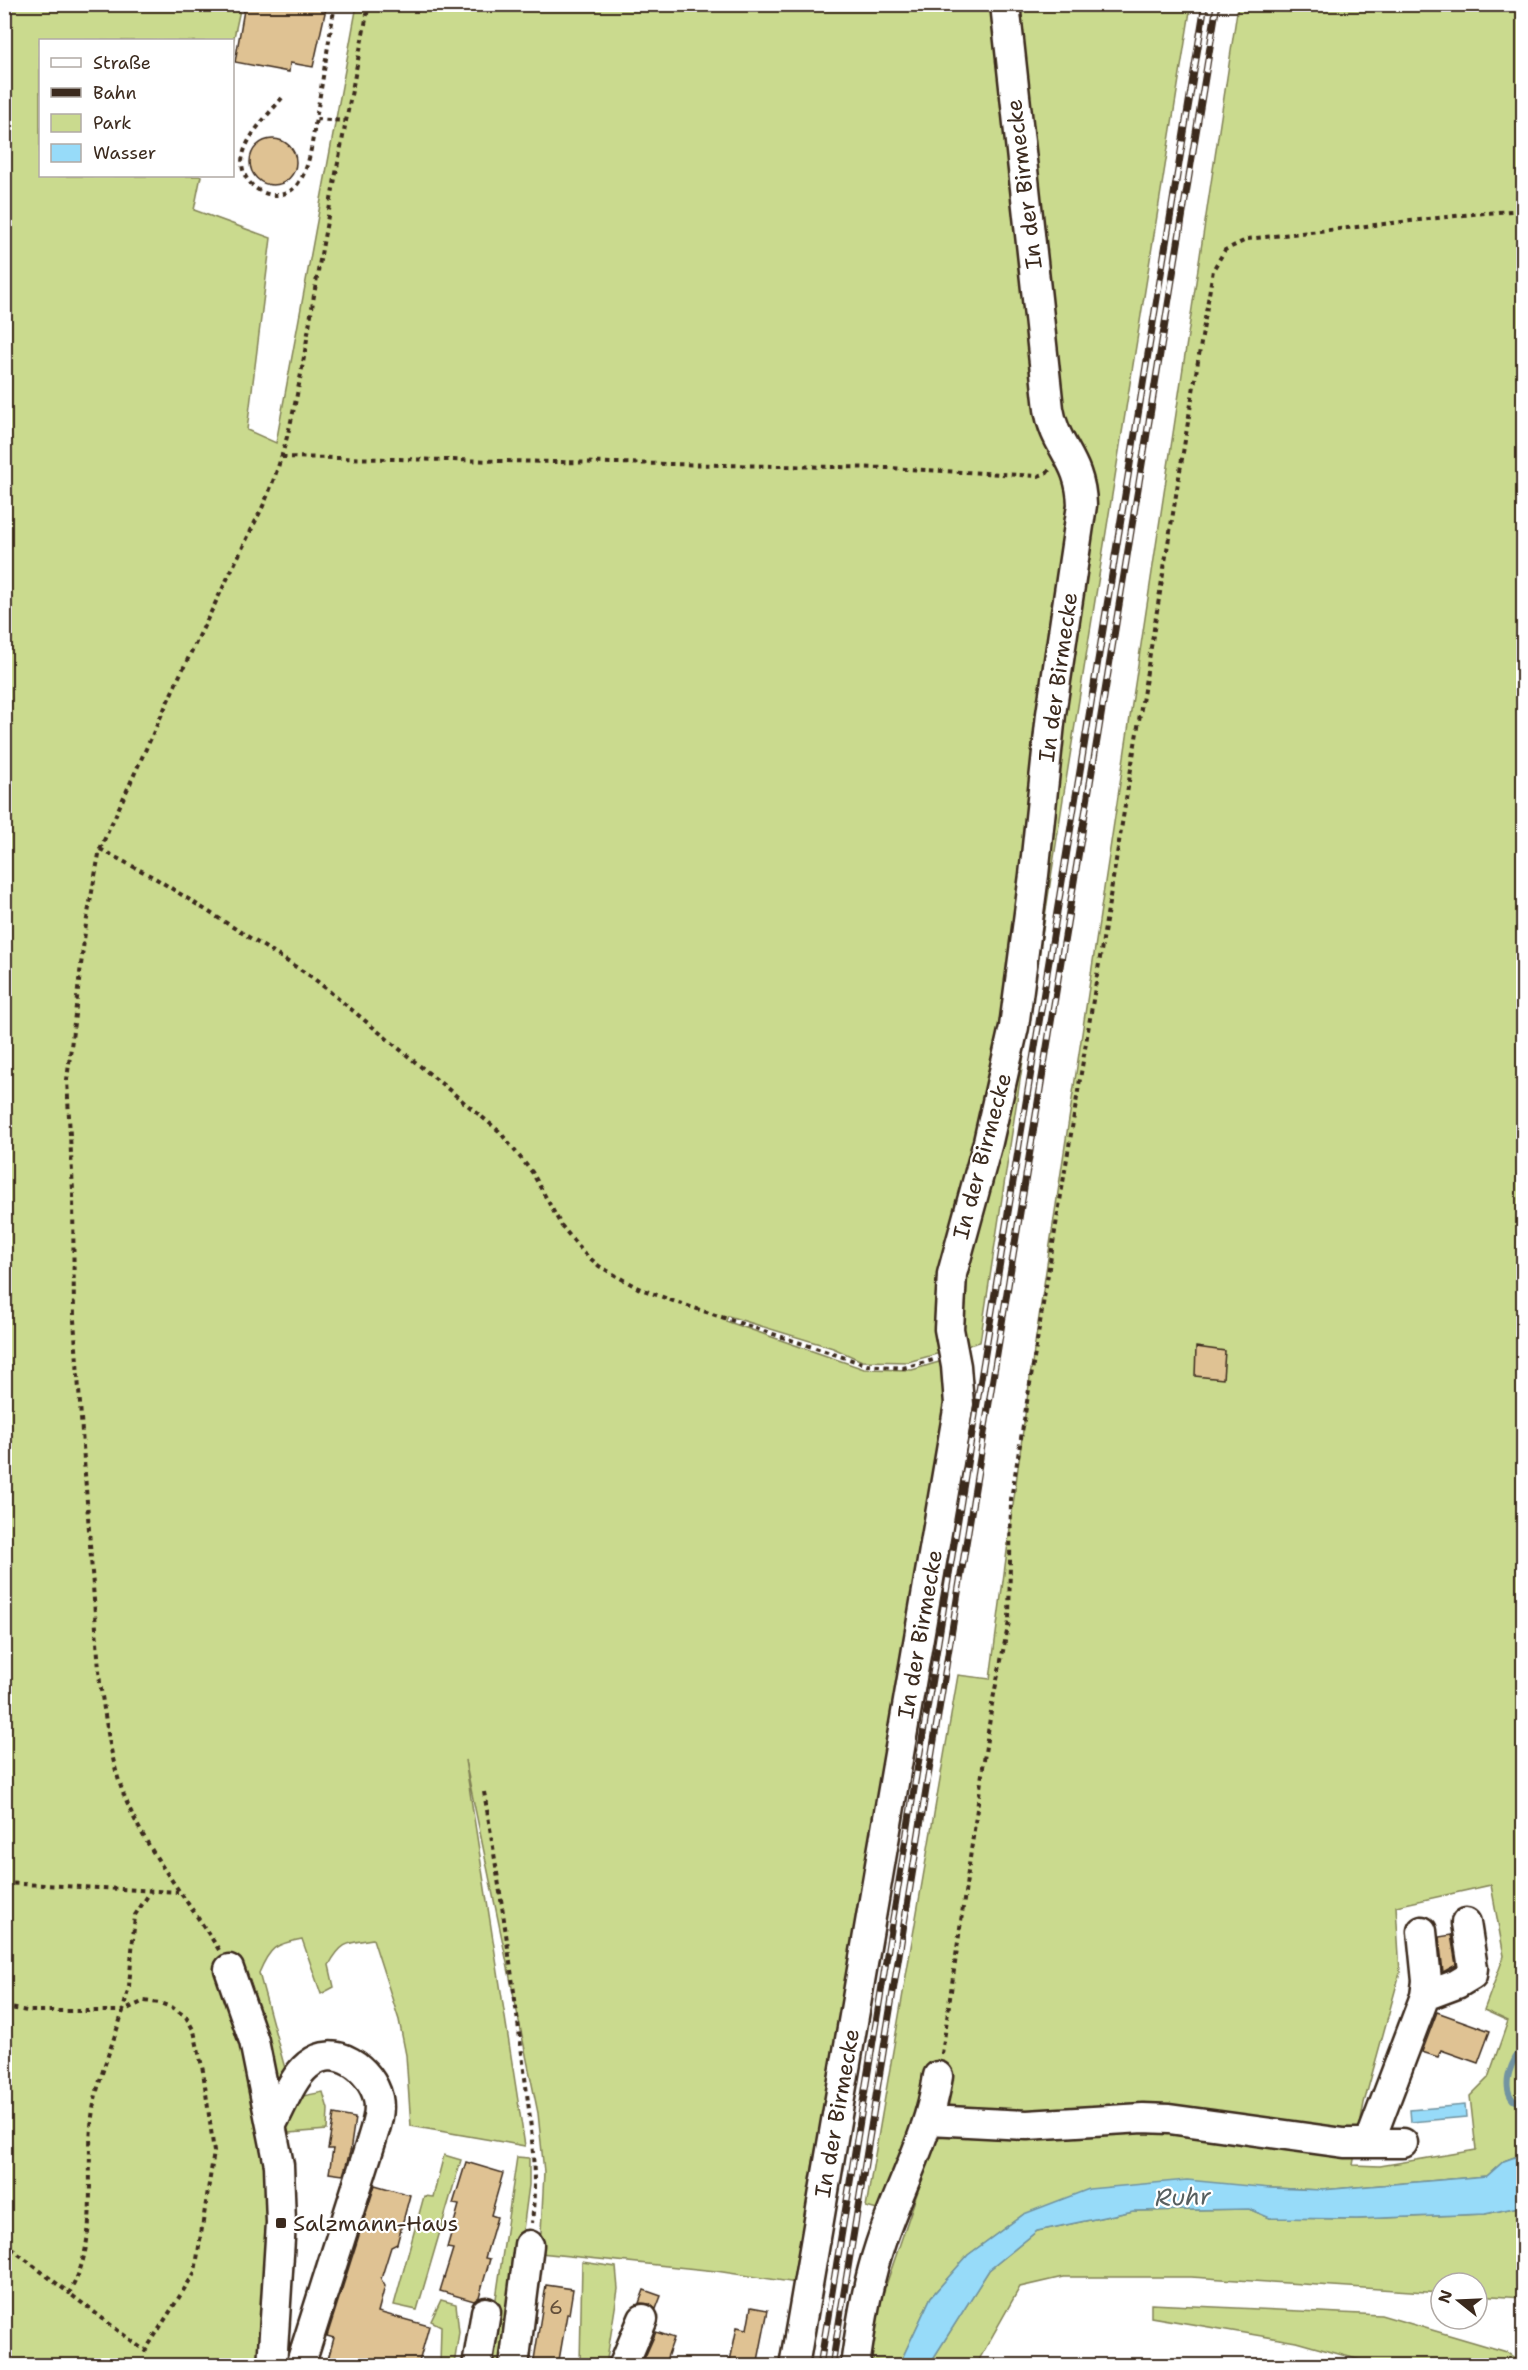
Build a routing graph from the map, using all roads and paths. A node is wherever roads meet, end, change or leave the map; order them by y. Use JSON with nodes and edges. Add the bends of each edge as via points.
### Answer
{"nodes":[{"id":1,"x":335,"y":4,"type":"edge"},
{"id":2,"x":369,"y":4,"type":"edge"},
{"id":3,"x":1005,"y":4,"type":"edge"},
{"id":4,"x":282,"y":98,"type":"dead end"},
{"id":5,"x":316,"y":119,"type":"junction"},
{"id":6,"x":345,"y":121,"type":"junction"},
{"id":7,"x":1524,"y":210,"type":"edge"},
{"id":8,"x":1057,"y":435,"type":"junction"},
{"id":9,"x":282,"y":457,"type":"junction"},
{"id":10,"x":100,"y":849,"type":"junction"},
{"id":11,"x":952,"y":1352,"type":"junction"},
{"id":12,"x":484,"y":1792,"type":"dead end"},
{"id":13,"x":4,"y":1883,"type":"edge"},
{"id":14,"x":151,"y":1891,"type":"junction"},
{"id":15,"x":178,"y":1892,"type":"junction"},
{"id":16,"x":1466,"y":1923,"type":"dead end"},
{"id":17,"x":1422,"y":1931,"type":"dead end"},
{"id":18,"x":229,"y":1969,"type":"joint"},
{"id":19,"x":1425,"y":1996,"type":"junction"},
{"id":20,"x":4,"y":2007,"type":"edge"},
{"id":21,"x":123,"y":2011,"type":"junction"},
{"id":22,"x":938,"y":2076,"type":"joint"},
{"id":23,"x":930,"y":2120,"type":"junction"},
{"id":24,"x":272,"y":2124,"type":"junction"},
{"id":25,"x":1367,"y":2143,"type":"junction"},
{"id":26,"x":1403,"y":2143,"type":"dead end"},
{"id":27,"x":4,"y":2243,"type":"edge"},
{"id":28,"x":530,"y":2245,"type":"joint"},
{"id":29,"x":69,"y":2293,"type":"junction"},
{"id":30,"x":486,"y":2312,"type":"dead end"},
{"id":31,"x":643,"y":2319,"type":"dead end"},
{"id":32,"x":272,"y":2366,"type":"edge"},
{"id":33,"x":300,"y":2366,"type":"edge"},
{"id":34,"x":477,"y":2366,"type":"edge"},
{"id":35,"x":514,"y":2366,"type":"edge"},
{"id":36,"x":623,"y":2366,"type":"edge"},
{"id":37,"x":794,"y":2366,"type":"edge"},
{"id":38,"x":855,"y":2366,"type":"edge"}],
"edges":[{"from":1,"to":5,"type":"path"},
{"from":2,"to":6,"type":"path"},
{"from":3,"to":8,"type":"street","name":"In der Birmecke","via":[[1049,409]]},
{"from":4,"to":5,"type":"path","via":[[243,152],[244,176],[255,188],[273,196],[292,191],[303,175]]},
{"from":5,"to":6,"type":"path"},
{"from":6,"to":9,"type":"path"},
{"from":7,"to":22,"type":"path","via":[[1248,239],[1225,250],[1213,270],[1011,1498],[1010,1613],[992,1704]]},
{"from":8,"to":9,"type":"path","via":[[1052,466],[1038,476],[877,468]]},
{"from":8,"to":11,"type":"street","name":"In der Birmecke","via":[[1077,471],[1082,505],[1050,714],[1022,976],[993,1121],[952,1274],[948,1310]]},
{"from":9,"to":10,"type":"path","via":[[263,506]]},
{"from":10,"to":11,"type":"path","via":[[155,878],[312,977],[499,1131],[532,1172],[561,1225],[599,1266],[638,1288],[867,1365],[915,1367]]},
{"from":10,"to":15,"type":"path","via":[[86,924],[67,1080],[74,1320],[100,1684],[121,1788]]},
{"from":11,"to":37,"type":"street","name":"In der Birmecke","via":[[960,1404]]},
{"from":12,"to":28,"type":"path","via":[[513,1968],[534,2152]]},
{"from":13,"to":14,"type":"path"},
{"from":14,"to":15,"type":"path"},
{"from":14,"to":21,"type":"path","via":[[135,1915]]},
{"from":15,"to":18,"type":"path","via":[[208,1931]]},
{"from":16,"to":19,"type":"street","via":[[1472,1974]]},
{"from":17,"to":19,"type":"street"},
{"from":18,"to":24,"type":"street","via":[[255,2041]]},
{"from":19,"to":25,"type":"street"},
{"from":20,"to":21,"type":"path","via":[[27,2011]]},
{"from":21,"to":29,"type":"path","via":[[95,2099],[85,2263]]},
{"from":21,"to":29,"type":"path","via":[[144,2001],[160,2003],[186,2018],[194,2031],[214,2152],[199,2260],[145,2351]]},
{"from":22,"to":23,"type":"street"},
{"from":23,"to":25,"type":"street","via":[[1027,2125],[1161,2118]]},
{"from":23,"to":38,"type":"street","via":[[879,2245],[868,2284]]},
{"from":24,"to":32,"type":"street","via":[[281,2186]]},
{"from":24,"to":33,"type":"street","via":[[302,2071],[324,2057],[342,2058],[362,2069],[372,2081],[378,2099],[378,2119]]},
{"from":25,"to":26,"type":"street"},
{"from":27,"to":29,"type":"path"},
{"from":28,"to":35,"type":"street"},
{"from":30,"to":34,"type":"street"},
{"from":31,"to":36,"type":"street"}]}
